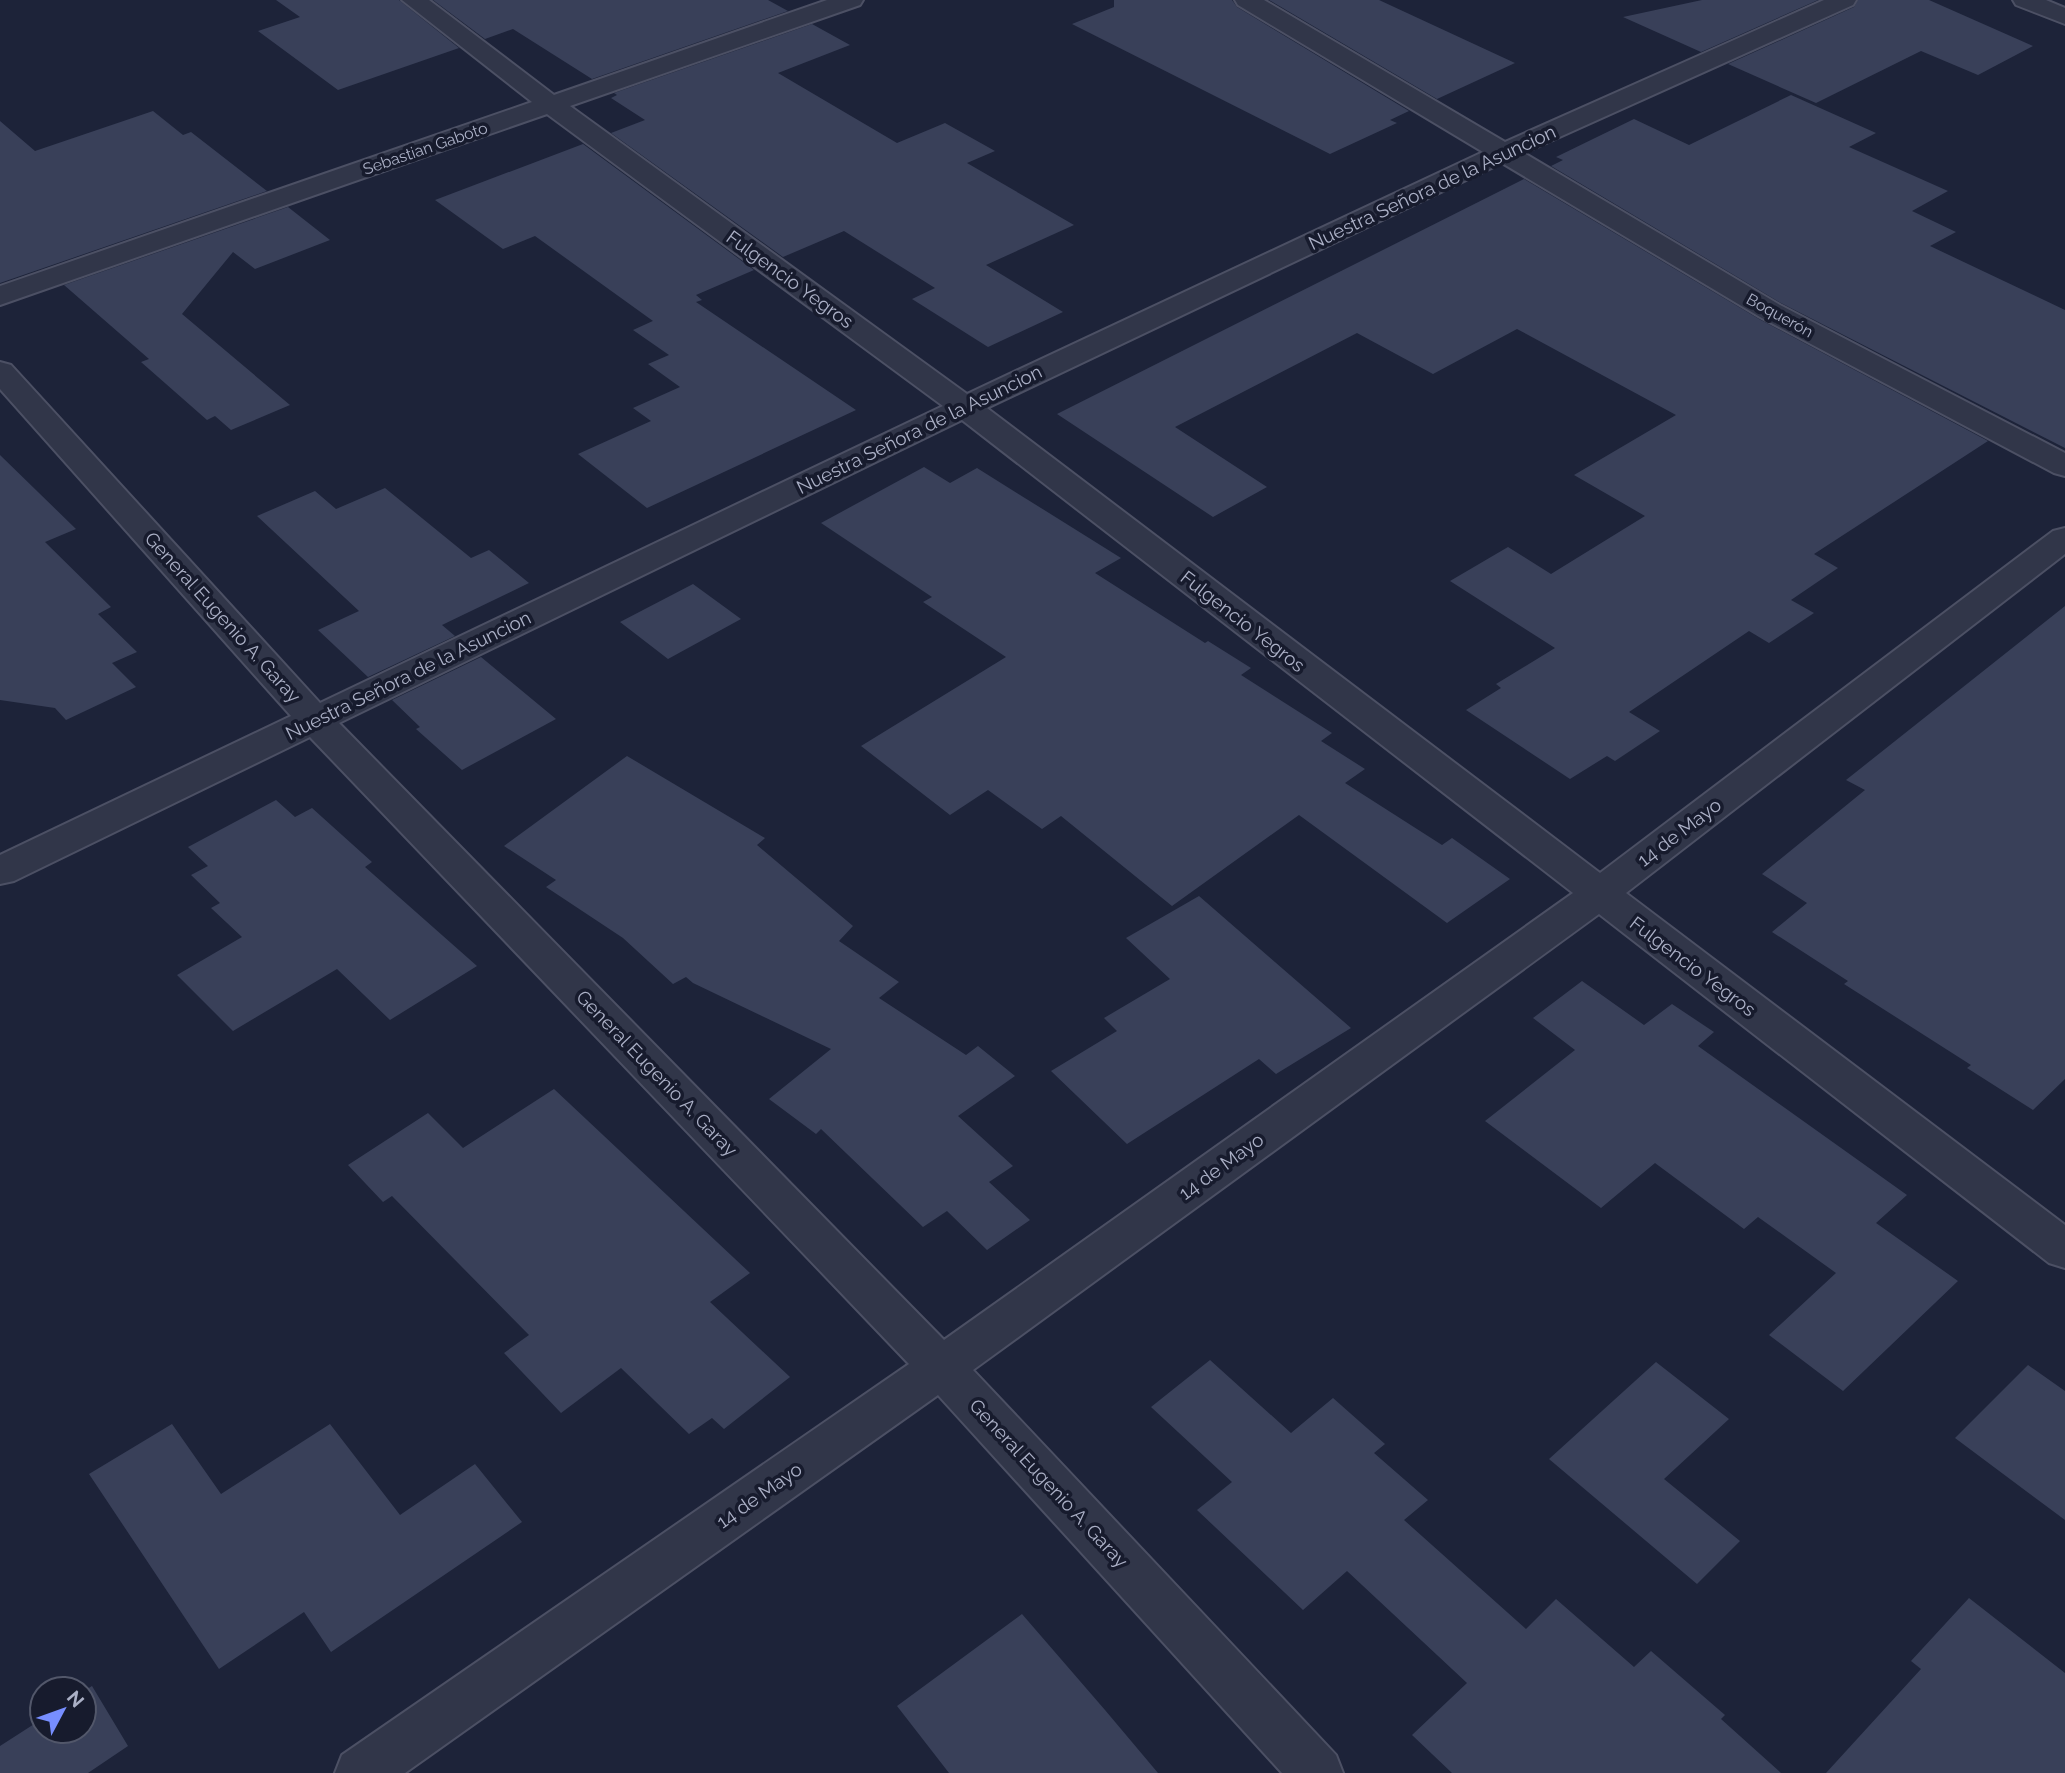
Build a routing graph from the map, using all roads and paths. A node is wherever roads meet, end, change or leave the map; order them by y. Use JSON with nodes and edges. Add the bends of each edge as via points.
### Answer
{"nodes":[{"id":1,"x":415,"y":0,"type":"edge"},
{"id":2,"x":850,"y":0,"type":"edge"},
{"id":3,"x":1247,"y":0,"type":"edge"},
{"id":4,"x":1844,"y":0,"type":"edge"},
{"id":5,"x":2025,"y":0,"type":"edge"},
{"id":6,"x":2065,"y":17,"type":"edge"},
{"id":7,"x":550,"y":104,"type":"junction"},
{"id":8,"x":1502,"y":153,"type":"junction"},
{"id":9,"x":0,"y":296,"type":"edge"},
{"id":10,"x":0,"y":371,"type":"edge"},
{"id":11,"x":965,"y":407,"type":"junction"},
{"id":12,"x":2065,"y":466,"type":"edge"},
{"id":13,"x":2065,"y":538,"type":"edge"},
{"id":14,"x":315,"y":720,"type":"junction"},
{"id":15,"x":0,"y":871,"type":"edge"},
{"id":16,"x":1599,"y":894,"type":"junction"},
{"id":17,"x":2065,"y":1250,"type":"edge"},
{"id":18,"x":942,"y":1367,"type":"junction"},
{"id":19,"x":361,"y":1773,"type":"edge"},
{"id":20,"x":1317,"y":1773,"type":"edge"}],
"edges":[{"from":1,"to":7,"type":"street","name":"Fulgencio Yegros"},
{"from":2,"to":7,"type":"street","name":"Sebastian Gaboto"},
{"from":3,"to":8,"type":"street","name":"Boquerón"},
{"from":4,"to":8,"type":"street","name":"Nuestra Señora de la Asuncion"},
{"from":5,"to":6,"type":"street"},
{"from":7,"to":9,"type":"street","name":"Sebastian Gaboto"},
{"from":7,"to":11,"type":"street","name":"Fulgencio Yegros"},
{"from":8,"to":11,"type":"street","name":"Nuestra Señora de la Asuncion"},
{"from":8,"to":12,"type":"street","name":"Boquerón","via":[[1770,311]]},
{"from":10,"to":14,"type":"street","name":"General Eugenio A. Garay"},
{"from":11,"to":14,"type":"street","name":"Nuestra Señora de la Asuncion"},
{"from":11,"to":16,"type":"street","name":"Fulgencio Yegros"},
{"from":13,"to":16,"type":"street","name":"14 de Mayo"},
{"from":14,"to":15,"type":"street","name":"Nuestra Señora de la Asuncion"},
{"from":14,"to":18,"type":"street","name":"General Eugenio A. Garay"},
{"from":16,"to":17,"type":"street","name":"Fulgencio Yegros"},
{"from":16,"to":18,"type":"street","name":"14 de Mayo"},
{"from":18,"to":19,"type":"street","name":"14 de Mayo"},
{"from":18,"to":20,"type":"street","name":"General Eugenio A. Garay"}]}
